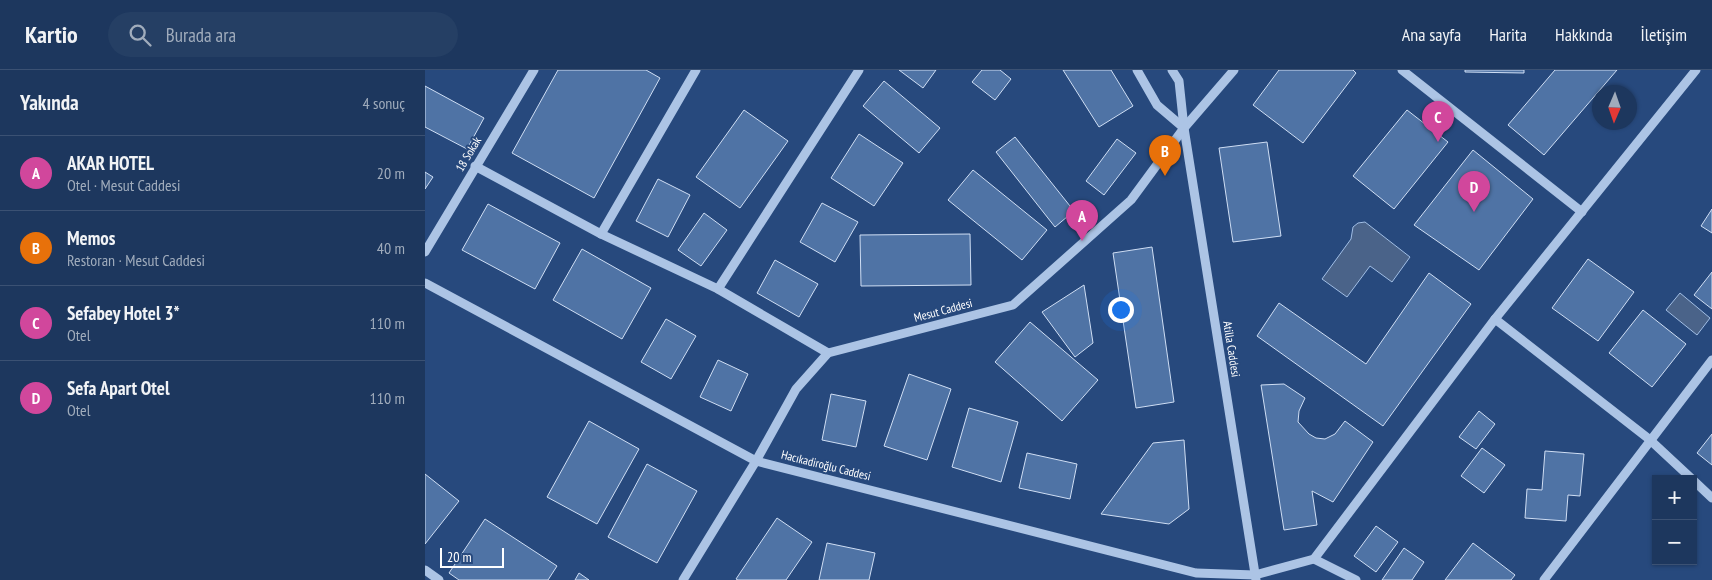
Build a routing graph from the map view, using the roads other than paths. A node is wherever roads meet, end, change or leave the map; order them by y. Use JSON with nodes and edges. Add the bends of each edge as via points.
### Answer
{"nodes":[{"id":1,"x":534,"y":70,"type":"edge"},
{"id":2,"x":696,"y":70,"type":"edge"},
{"id":3,"x":859,"y":70,"type":"edge"},
{"id":4,"x":1137,"y":70,"type":"edge"},
{"id":5,"x":1172,"y":70,"type":"edge"},
{"id":6,"x":1234,"y":70,"type":"edge"},
{"id":7,"x":1402,"y":70,"type":"edge"},
{"id":8,"x":1696,"y":70,"type":"edge"},
{"id":9,"x":1184,"y":128,"type":"junction"},
{"id":10,"x":475,"y":166,"type":"junction"},
{"id":11,"x":1582,"y":212,"type":"junction"},
{"id":12,"x":601,"y":234,"type":"junction"},
{"id":13,"x":425,"y":252,"type":"edge"},
{"id":14,"x":425,"y":283,"type":"edge"},
{"id":15,"x":719,"y":289,"type":"junction"},
{"id":16,"x":1495,"y":319,"type":"junction"},
{"id":17,"x":829,"y":353,"type":"junction"},
{"id":18,"x":1712,"y":360,"type":"edge"},
{"id":19,"x":1649,"y":439,"type":"junction"},
{"id":20,"x":757,"y":460,"type":"junction"},
{"id":21,"x":1687,"y":475,"type":"edge"},
{"id":22,"x":1697,"y":484,"type":"edge"},
{"id":23,"x":1712,"y":498,"type":"edge"},
{"id":24,"x":1314,"y":559,"type":"junction"},
{"id":25,"x":425,"y":570,"type":"edge"},
{"id":26,"x":1256,"y":578,"type":"edge"},
{"id":27,"x":439,"y":580,"type":"edge"},
{"id":28,"x":683,"y":580,"type":"edge"},
{"id":29,"x":1356,"y":580,"type":"edge"},
{"id":30,"x":1543,"y":580,"type":"edge"}],
"edges":[{"from":1,"to":10,"type":"street","name":"18 Sokak"},
{"from":2,"to":12,"type":"street"},
{"from":3,"to":15,"type":"street"},
{"from":4,"to":9,"type":"street","via":[[1157,105]]},
{"from":5,"to":9,"type":"street","name":"Atilla Caddesi","via":[[1179,81]]},
{"from":6,"to":9,"type":"street","name":"Mesut Caddesi"},
{"from":7,"to":11,"type":"street"},
{"from":8,"to":11,"type":"street"},
{"from":9,"to":17,"type":"street","name":"Mesut Caddesi","via":[[1131,200],[1013,305]]},
{"from":9,"to":26,"type":"street","name":"Atilla Caddesi"},
{"from":10,"to":12,"type":"street"},
{"from":10,"to":13,"type":"street","name":"18 Sokak"},
{"from":11,"to":16,"type":"street"},
{"from":12,"to":15,"type":"street"},
{"from":14,"to":20,"type":"street","name":"Hacıkadiroğlu Caddesi"},
{"from":15,"to":17,"type":"street"},
{"from":16,"to":19,"type":"street"},
{"from":16,"to":24,"type":"street"},
{"from":17,"to":20,"type":"street","via":[[796,389]]},
{"from":18,"to":19,"type":"street"},
{"from":19,"to":21,"type":"street"},
{"from":19,"to":30,"type":"street"},
{"from":20,"to":26,"type":"street","name":"Hacıkadiroğlu Caddesi","via":[[1196,573]]},
{"from":20,"to":28,"type":"street"},
{"from":22,"to":23,"type":"street"},
{"from":24,"to":26,"type":"street","name":"Hacıkadiroğlu Caddesi"},
{"from":24,"to":29,"type":"street"},
{"from":25,"to":27,"type":"street"}]}
